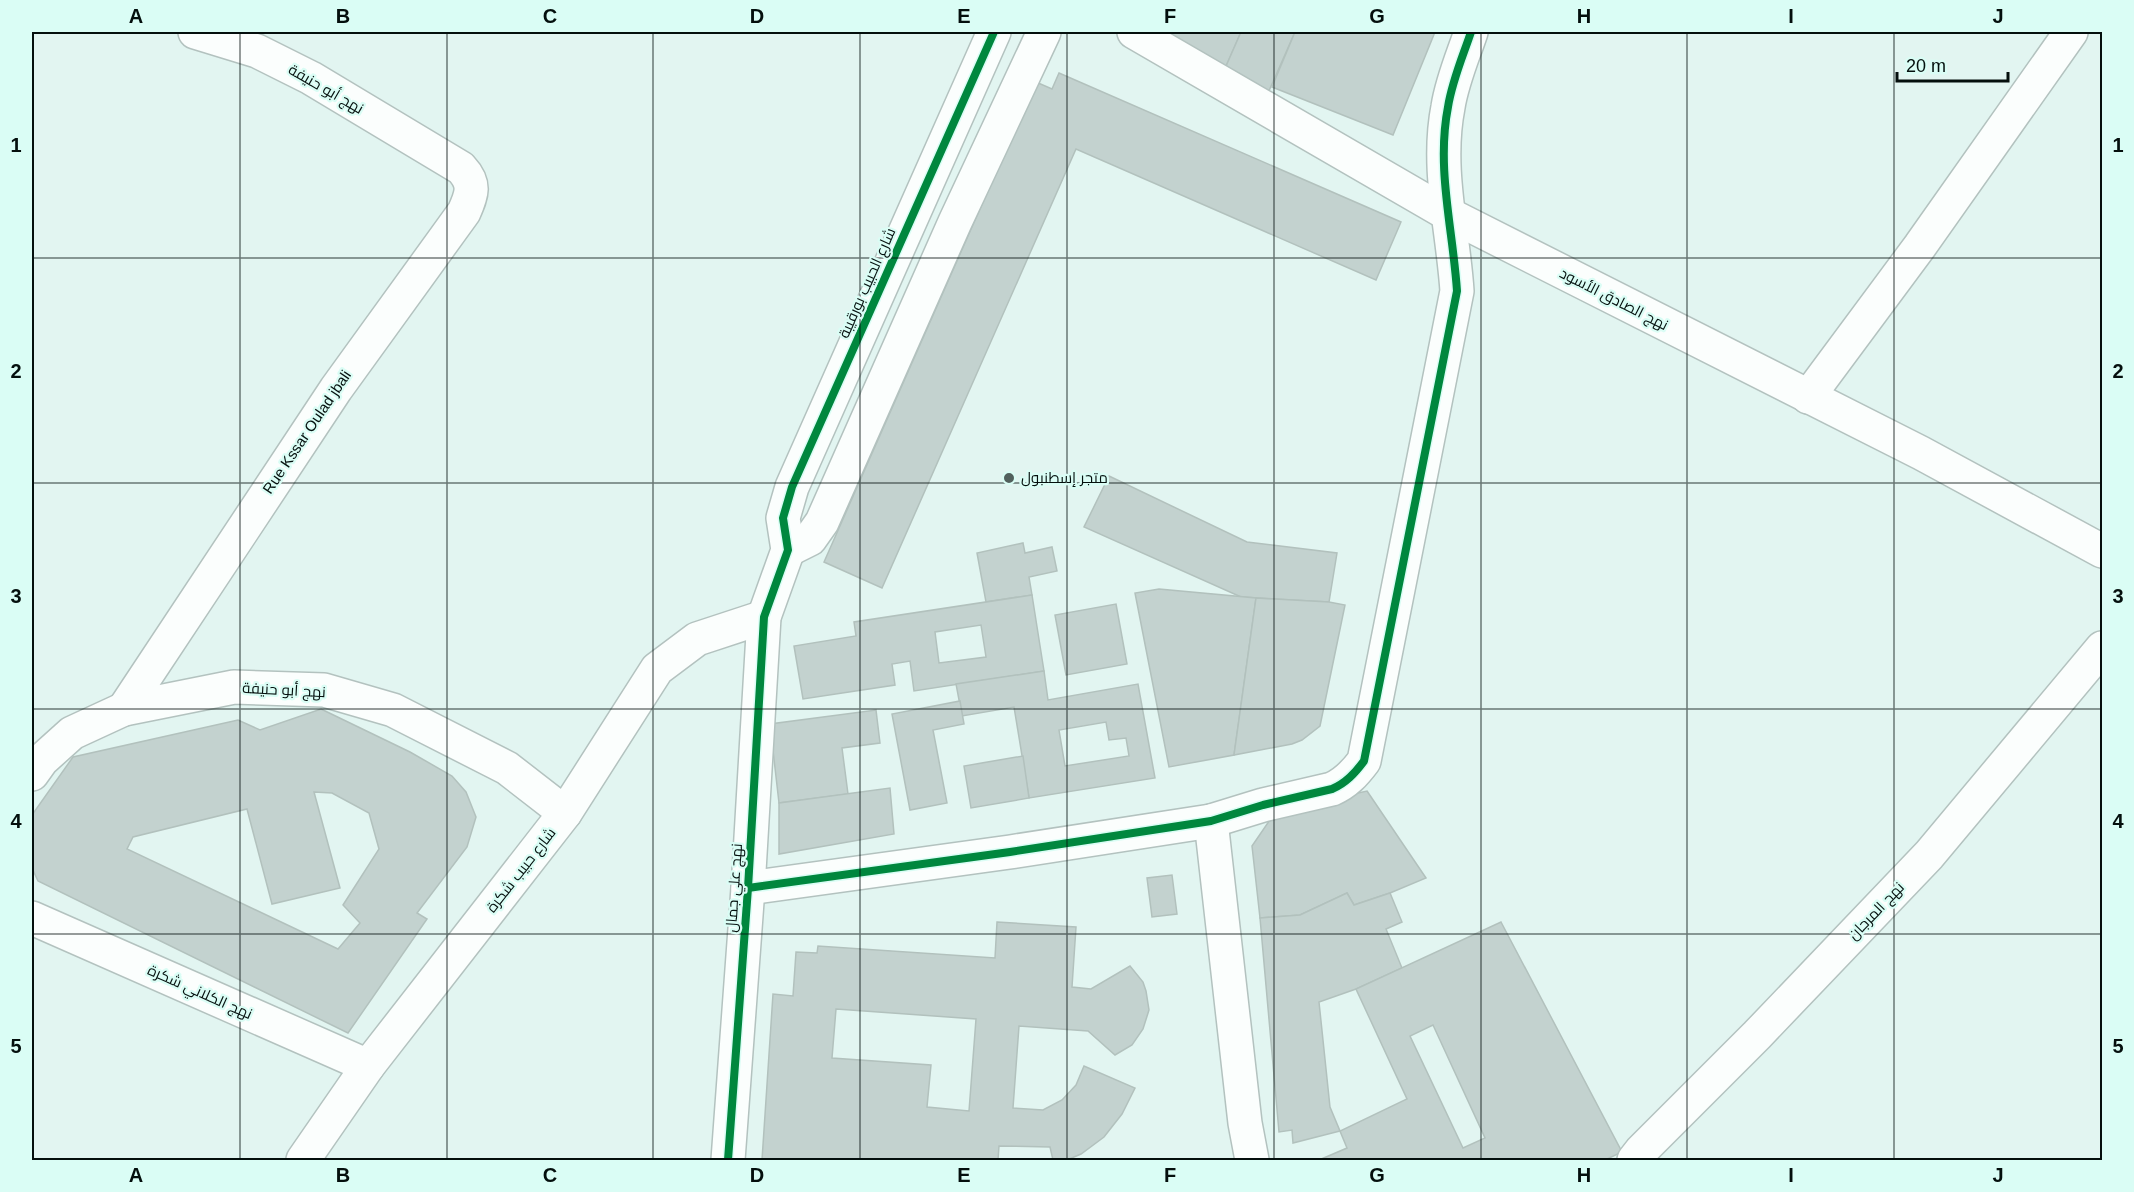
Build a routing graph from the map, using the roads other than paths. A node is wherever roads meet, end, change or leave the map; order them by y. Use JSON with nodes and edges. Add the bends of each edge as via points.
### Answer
{"nodes":[{"id":1,"x":195,"y":32,"type":"edge"},
{"id":2,"x":994,"y":32,"type":"edge"},
{"id":3,"x":1044,"y":32,"type":"edge"},
{"id":4,"x":1134,"y":32,"type":"edge"},
{"id":5,"x":1471,"y":32,"type":"edge"},
{"id":6,"x":2071,"y":32,"type":"edge"},
{"id":7,"x":450,"y":162,"type":"joint"},
{"id":8,"x":1448,"y":214,"type":"junction"},
{"id":9,"x":1808,"y":397,"type":"junction"},
{"id":10,"x":788,"y":550,"type":"junction"},
{"id":11,"x":2103,"y":551,"type":"edge"},
{"id":12,"x":764,"y":617,"type":"junction"},
{"id":13,"x":2103,"y":648,"type":"edge"},
{"id":14,"x":124,"y":709,"type":"junction"},
{"id":15,"x":32,"y":774,"type":"edge"},
{"id":16,"x":566,"y":813,"type":"junction"},
{"id":17,"x":1211,"y":821,"type":"junction"},
{"id":18,"x":748,"y":888,"type":"junction"},
{"id":19,"x":32,"y":918,"type":"edge"},
{"id":20,"x":368,"y":1066,"type":"junction"},
{"id":21,"x":303,"y":1161,"type":"edge"},
{"id":22,"x":728,"y":1161,"type":"edge"},
{"id":23,"x":1252,"y":1161,"type":"edge"},
{"id":24,"x":1634,"y":1161,"type":"edge"}],
"edges":[{"from":1,"to":7,"type":"street","name":"نهج أبو حنيفة","via":[[257,51],[311,78]]},
{"from":2,"to":10,"type":"street","name":"شارع الحبيب بورقيبة","via":[[792,487],[783,518]]},
{"from":3,"to":10,"type":"street","via":[[822,522],[810,539]]},
{"from":4,"to":8,"type":"street","name":"نهج الصادق الأسود"},
{"from":5,"to":8,"type":"street","via":[[1445,127]]},
{"from":6,"to":9,"type":"street"},
{"from":7,"to":14,"type":"street","name":"Rue Kssar Oulad jbali","via":[[461,168],[472,187],[464,212],[336,388]]},
{"from":8,"to":9,"type":"street","name":"نهج الصادق الأسود"},
{"from":8,"to":17,"type":"street","via":[[1457,291],[1364,760],[1350,778],[1332,789]]},
{"from":9,"to":11,"type":"street","name":"نهج الصادق الأسود","via":[[1932,458]]},
{"from":10,"to":12,"type":"street","name":"نهج علي جمال"},
{"from":12,"to":16,"type":"street","name":"شارع حبيب شكرة","via":[[697,639],[657,669]]},
{"from":12,"to":18,"type":"street","name":"نهج علي جمال"},
{"from":13,"to":24,"type":"street","name":"نهج المرجان","via":[[1929,855]]},
{"from":14,"to":15,"type":"street","name":"نهج أبو حنيفة","via":[[72,733]]},
{"from":14,"to":16,"type":"street","name":"نهج أبو حنيفة","via":[[234,687],[324,690],[393,710],[507,768]]},
{"from":16,"to":20,"type":"street","name":"شارع حبيب شكرة"},
{"from":17,"to":18,"type":"street"},
{"from":17,"to":23,"type":"street"},
{"from":18,"to":22,"type":"street","name":"نهج علي جمال"},
{"from":19,"to":20,"type":"street","name":"نهج الكلاني شكرة"},
{"from":20,"to":21,"type":"street","name":"شارع حبيب شكرة"}]}
